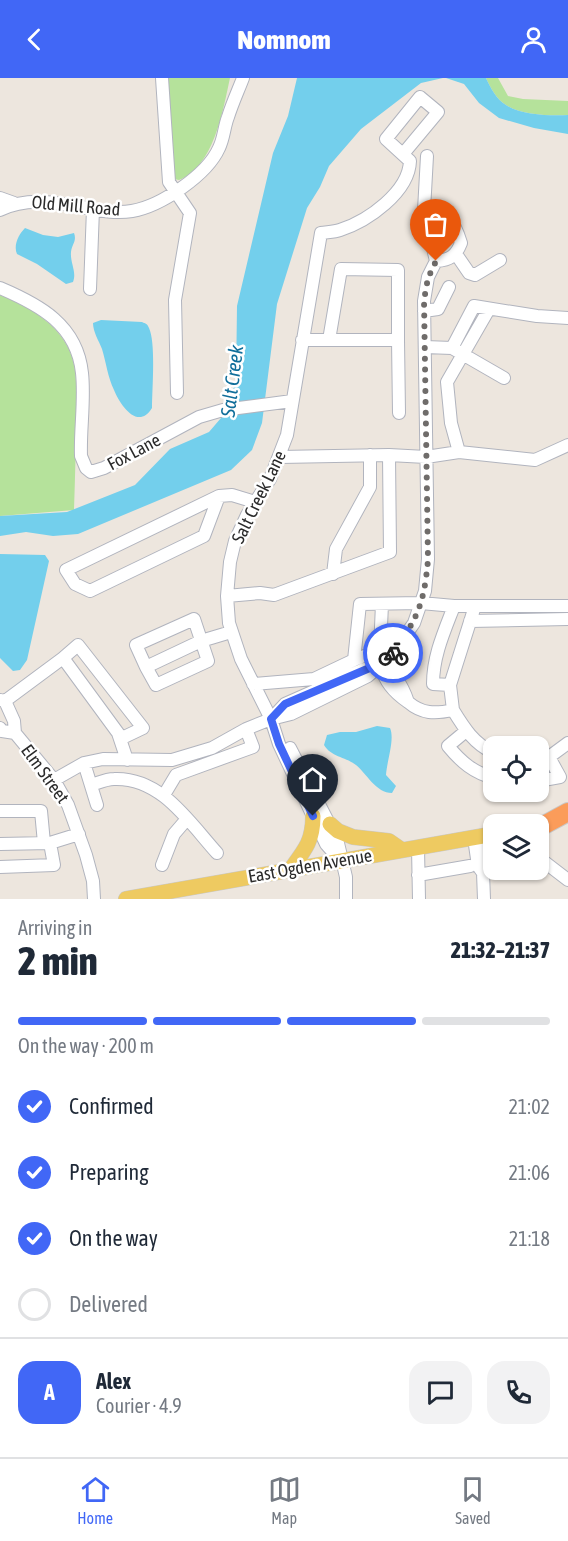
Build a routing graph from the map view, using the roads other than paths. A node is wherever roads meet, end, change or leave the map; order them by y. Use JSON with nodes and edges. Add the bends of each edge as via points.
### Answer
{"nodes":[{"id":1,"x":162,"y":78,"type":"edge"},
{"id":2,"x":243,"y":78,"type":"edge"},
{"id":3,"x":403,"y":154,"type":"junction"},
{"id":4,"x":427,"y":156,"type":"dead end"},
{"id":5,"x":176,"y":191,"type":"junction"},
{"id":6,"x":0,"y":198,"type":"edge"},
{"id":7,"x":14,"y":202,"type":"junction"},
{"id":8,"x":93,"y":209,"type":"junction"},
{"id":9,"x":0,"y":210,"type":"edge"},
{"id":10,"x":424,"y":210,"type":"junction"},
{"id":11,"x":456,"y":254,"type":"junction"},
{"id":12,"x":500,"y":260,"type":"dead end"},
{"id":13,"x":436,"y":261,"type":"junction"},
{"id":14,"x":450,"y":287,"type":"dead end"},
{"id":15,"x":0,"y":288,"type":"edge"},
{"id":16,"x":90,"y":289,"type":"dead end"},
{"id":17,"x":489,"y":309,"type":"junction"},
{"id":18,"x":424,"y":311,"type":"junction"},
{"id":19,"x":568,"y":318,"type":"edge"},
{"id":20,"x":302,"y":340,"type":"junction"},
{"id":21,"x":330,"y":340,"type":"junction"},
{"id":22,"x":398,"y":340,"type":"junction"},
{"id":23,"x":425,"y":347,"type":"junction"},
{"id":24,"x":452,"y":348,"type":"junction"},
{"id":25,"x":464,"y":355,"type":"junction"},
{"id":26,"x":504,"y":378,"type":"dead end"},
{"id":27,"x":177,"y":393,"type":"dead end"},
{"id":28,"x":292,"y":401,"type":"junction"},
{"id":29,"x":399,"y":413,"type":"dead end"},
{"id":30,"x":568,"y":445,"type":"edge"},
{"id":31,"x":459,"y":452,"type":"junction"},
{"id":32,"x":370,"y":455,"type":"junction"},
{"id":33,"x":389,"y":455,"type":"junction"},
{"id":34,"x":280,"y":457,"type":"junction"},
{"id":35,"x":426,"y":457,"type":"junction"},
{"id":36,"x":219,"y":496,"type":"junction"},
{"id":37,"x":255,"y":502,"type":"junction"},
{"id":38,"x":333,"y":574,"type":"junction"},
{"id":39,"x":227,"y":596,"type":"junction"},
{"id":40,"x":421,"y":603,"type":"junction"},
{"id":41,"x":382,"y":604,"type":"junction"},
{"id":42,"x":454,"y":606,"type":"junction"},
{"id":43,"x":475,"y":606,"type":"junction"},
{"id":44,"x":568,"y":606,"type":"edge"},
{"id":45,"x":568,"y":620,"type":"edge"},
{"id":46,"x":470,"y":621,"type":"junction"},
{"id":47,"x":231,"y":632,"type":"junction"},
{"id":48,"x":201,"y":641,"type":"junction"},
{"id":49,"x":63,"y":658,"type":"junction"},
{"id":50,"x":354,"y":660,"type":"junction"},
{"id":51,"x":379,"y":664,"type":"junction"},
{"id":52,"x":146,"y":667,"type":"junction"},
{"id":53,"x":253,"y":684,"type":"junction"},
{"id":54,"x":450,"y":685,"type":"junction"},
{"id":55,"x":2,"y":700,"type":"edge"},
{"id":56,"x":453,"y":710,"type":"junction"},
{"id":57,"x":271,"y":719,"type":"junction"},
{"id":58,"x":0,"y":728,"type":"edge"},
{"id":59,"x":246,"y":729,"type":"junction"},
{"id":60,"x":466,"y":731,"type":"junction"},
{"id":61,"x":15,"y":733,"type":"junction"},
{"id":62,"x":120,"y":739,"type":"junction"},
{"id":63,"x":568,"y":743,"type":"edge"},
{"id":64,"x":483,"y":748,"type":"edge"},
{"id":65,"x":549,"y":755,"type":"edge"},
{"id":66,"x":127,"y":760,"type":"junction"},
{"id":67,"x":172,"y":760,"type":"junction"},
{"id":68,"x":84,"y":763,"type":"junction"},
{"id":69,"x":549,"y":764,"type":"edge"},
{"id":70,"x":483,"y":772,"type":"edge"},
{"id":71,"x":176,"y":775,"type":"junction"},
{"id":72,"x":549,"y":779,"type":"edge"},
{"id":73,"x":54,"y":780,"type":"junction"},
{"id":74,"x":91,"y":785,"type":"junction"},
{"id":75,"x":164,"y":795,"type":"junction"},
{"id":76,"x":97,"y":805,"type":"dead end"},
{"id":77,"x":0,"y":811,"type":"edge"},
{"id":78,"x":568,"y":812,"type":"edge"},
{"id":79,"x":313,"y":816,"type":"junction"},
{"id":80,"x":186,"y":820,"type":"junction"},
{"id":81,"x":568,"y":820,"type":"edge"},
{"id":82,"x":549,"y":822,"type":"edge"},
{"id":83,"x":330,"y":824,"type":"junction"},
{"id":84,"x":549,"y":824,"type":"edge"},
{"id":85,"x":79,"y":834,"type":"junction"},
{"id":86,"x":483,"y":836,"type":"edge"},
{"id":87,"x":47,"y":843,"type":"junction"},
{"id":88,"x":0,"y":844,"type":"edge"},
{"id":89,"x":418,"y":848,"type":"junction"},
{"id":90,"x":402,"y":850,"type":"junction"},
{"id":91,"x":217,"y":853,"type":"dead end"},
{"id":92,"x":340,"y":861,"type":"junction"},
{"id":93,"x":549,"y":864,"type":"edge"},
{"id":94,"x":162,"y":865,"type":"dead end"},
{"id":95,"x":470,"y":866,"type":"dead end"},
{"id":96,"x":0,"y":867,"type":"edge"},
{"id":97,"x":483,"y":868,"type":"edge"},
{"id":98,"x":290,"y":870,"type":"junction"},
{"id":99,"x":418,"y":875,"type":"junction"},
{"id":100,"x":487,"y":880,"type":"edge"},
{"id":101,"x":568,"y":880,"type":"edge"},
{"id":102,"x":184,"y":894,"type":"edge"},
{"id":103,"x":94,"y":899,"type":"edge"},
{"id":104,"x":126,"y":899,"type":"edge"},
{"id":105,"x":346,"y":899,"type":"edge"},
{"id":106,"x":419,"y":899,"type":"edge"},
{"id":107,"x":484,"y":899,"type":"edge"}],
"edges":[{"from":1,"to":5,"type":"street","via":[[169,182]]},
{"from":2,"to":5,"type":"street","name":"Old Mill Road","via":[[214,158],[200,175]]},
{"from":3,"to":3,"type":"street","via":[[386,139],[420,97],[438,112]]},
{"from":3,"to":20,"type":"street","name":"Salt Creek Lane","via":[[410,161],[410,172],[379,210],[339,230],[321,233]]},
{"from":4,"to":10,"type":"street"},
{"from":5,"to":8,"type":"street","name":"Old Mill Road","via":[[132,211]]},
{"from":5,"to":27,"type":"street","via":[[190,213],[175,300]]},
{"from":6,"to":7,"type":"street","name":"Old Mill Road"},
{"from":7,"to":8,"type":"street","name":"Old Mill Road"},
{"from":7,"to":9,"type":"street","name":"Old Mill Road"},
{"from":8,"to":16,"type":"street"},
{"from":10,"to":11,"type":"street","via":[[444,212],[450,220],[461,243]]},
{"from":10,"to":13,"type":"street"},
{"from":11,"to":12,"type":"street","via":[[469,273],[476,275]]},
{"from":11,"to":13,"type":"street"},
{"from":13,"to":18,"type":"street","via":[[428,278]]},
{"from":14,"to":18,"type":"street","via":[[438,309]]},
{"from":15,"to":28,"type":"street","name":"Fox Lane","via":[[54,317],[73,344],[82,372],[81,456],[91,472],[199,417]]},
{"from":17,"to":19,"type":"street"},
{"from":17,"to":24,"type":"street","via":[[474,306]]},
{"from":17,"to":25,"type":"street"},
{"from":18,"to":23,"type":"street"},
{"from":20,"to":21,"type":"street"},
{"from":20,"to":28,"type":"street","name":"Salt Creek Lane"},
{"from":21,"to":22,"type":"street"},
{"from":21,"to":22,"type":"street","via":[[341,269],[398,270]]},
{"from":22,"to":29,"type":"street"},
{"from":23,"to":24,"type":"street"},
{"from":23,"to":35,"type":"street"},
{"from":24,"to":25,"type":"street"},
{"from":25,"to":26,"type":"street"},
{"from":25,"to":31,"type":"street","via":[[447,382]]},
{"from":28,"to":34,"type":"street","name":"Salt Creek Lane"},
{"from":30,"to":31,"type":"street","via":[[535,460]]},
{"from":31,"to":35,"type":"street"},
{"from":32,"to":33,"type":"street"},
{"from":32,"to":34,"type":"street"},
{"from":32,"to":38,"type":"street","via":[[370,487],[336,549]]},
{"from":33,"to":35,"type":"street"},
{"from":33,"to":38,"type":"street","via":[[390,552]]},
{"from":34,"to":37,"type":"street","name":"Salt Creek Lane"},
{"from":35,"to":40,"type":"street","via":[[428,560]]},
{"from":36,"to":36,"type":"street","via":[[137,536],[66,570],[75,584],[90,591],[204,536]]},
{"from":36,"to":37,"type":"street","via":[[232,495]]},
{"from":37,"to":39,"type":"street","name":"Salt Creek Lane","via":[[232,552]]},
{"from":38,"to":39,"type":"street","via":[[274,595]]},
{"from":39,"to":47,"type":"street","name":"Salt Creek Lane"},
{"from":40,"to":41,"type":"street"},
{"from":40,"to":42,"type":"street"},
{"from":40,"to":51,"type":"street","via":[[414,623],[391,656]]},
{"from":41,"to":50,"type":"street","via":[[380,650]]},
{"from":41,"to":50,"type":"street","via":[[360,604]]},
{"from":42,"to":43,"type":"street"},
{"from":42,"to":54,"type":"street","via":[[433,667],[433,684]]},
{"from":43,"to":44,"type":"street"},
{"from":43,"to":46,"type":"street"},
{"from":45,"to":46,"type":"street"},
{"from":46,"to":54,"type":"street"},
{"from":47,"to":48,"type":"street"},
{"from":47,"to":53,"type":"street","name":"Salt Creek Lane"},
{"from":48,"to":52,"type":"street"},
{"from":48,"to":52,"type":"street","via":[[208,661],[156,685]]},
{"from":48,"to":52,"type":"street","via":[[194,619],[136,645]]},
{"from":49,"to":55,"type":"street"},
{"from":49,"to":62,"type":"street"},
{"from":49,"to":62,"type":"street","via":[[78,645],[143,728]]},
{"from":50,"to":53,"type":"street","via":[[314,679]]},
{"from":51,"to":56,"type":"street","via":[[392,692],[416,709]]},
{"from":51,"to":57,"type":"street","via":[[285,704]]},
{"from":53,"to":57,"type":"street","name":"Salt Creek Lane"},
{"from":54,"to":56,"type":"street"},
{"from":55,"to":61,"type":"street","name":"Elm Street","via":[[14,721]]},
{"from":56,"to":60,"type":"street"},
{"from":57,"to":59,"type":"street"},
{"from":57,"to":79,"type":"street","name":"Salt Creek Lane"},
{"from":57,"to":83,"type":"street","name":"Salt Creek Lane"},
{"from":58,"to":61,"type":"street","name":"Elm Street"},
{"from":59,"to":67,"type":"street","via":[[212,748]]},
{"from":59,"to":71,"type":"street","via":[[254,747]]},
{"from":60,"to":64,"type":"street"},
{"from":60,"to":70,"type":"street","via":[[448,746],[469,768]]},
{"from":61,"to":73,"type":"street","name":"Elm Street"},
{"from":62,"to":66,"type":"street"},
{"from":63,"to":65,"type":"street"},
{"from":66,"to":67,"type":"street"},
{"from":66,"to":68,"type":"street"},
{"from":67,"to":71,"type":"street"},
{"from":68,"to":73,"type":"street"},
{"from":68,"to":74,"type":"street"},
{"from":69,"to":72,"type":"street","via":[[560,777]]},
{"from":71,"to":75,"type":"street"},
{"from":73,"to":85,"type":"street","name":"Elm Street"},
{"from":74,"to":75,"type":"street","via":[[113,779],[145,783]]},
{"from":74,"to":76,"type":"street"},
{"from":75,"to":80,"type":"street"},
{"from":77,"to":87,"type":"street","via":[[41,811]]},
{"from":78,"to":82,"type":"highway"},
{"from":79,"to":92,"type":"street","name":"Salt Creek Lane","via":[[326,844]]},
{"from":79,"to":98,"type":"main road","via":[[307,848]]},
{"from":80,"to":91,"type":"street"},
{"from":80,"to":94,"type":"street","via":[[174,834]]},
{"from":81,"to":84,"type":"main road"},
{"from":83,"to":90,"type":"main road","via":[[353,837],[389,841]]},
{"from":83,"to":92,"type":"street","name":"Salt Creek Lane"},
{"from":85,"to":87,"type":"street"},
{"from":85,"to":103,"type":"street","name":"Elm Street","via":[[93,881]]},
{"from":86,"to":89,"type":"main road","name":"East Ogden Avenue"},
{"from":86,"to":97,"type":"street","via":[[478,866]]},
{"from":87,"to":88,"type":"street"},
{"from":87,"to":96,"type":"street","via":[[54,865]]},
{"from":89,"to":90,"type":"main road","name":"East Ogden Avenue"},
{"from":89,"to":99,"type":"street"},
{"from":90,"to":92,"type":"main road","name":"East Ogden Avenue"},
{"from":92,"to":98,"type":"main road","name":"East Ogden Avenue"},
{"from":92,"to":105,"type":"street","via":[[346,877]]},
{"from":93,"to":101,"type":"street"},
{"from":95,"to":99,"type":"street"},
{"from":98,"to":102,"type":"main road","name":"East Ogden Avenue"},
{"from":99,"to":106,"type":"street"},
{"from":100,"to":107,"type":"street"},
{"from":102,"to":104,"type":"main road","name":"East Ogden Avenue"}]}
